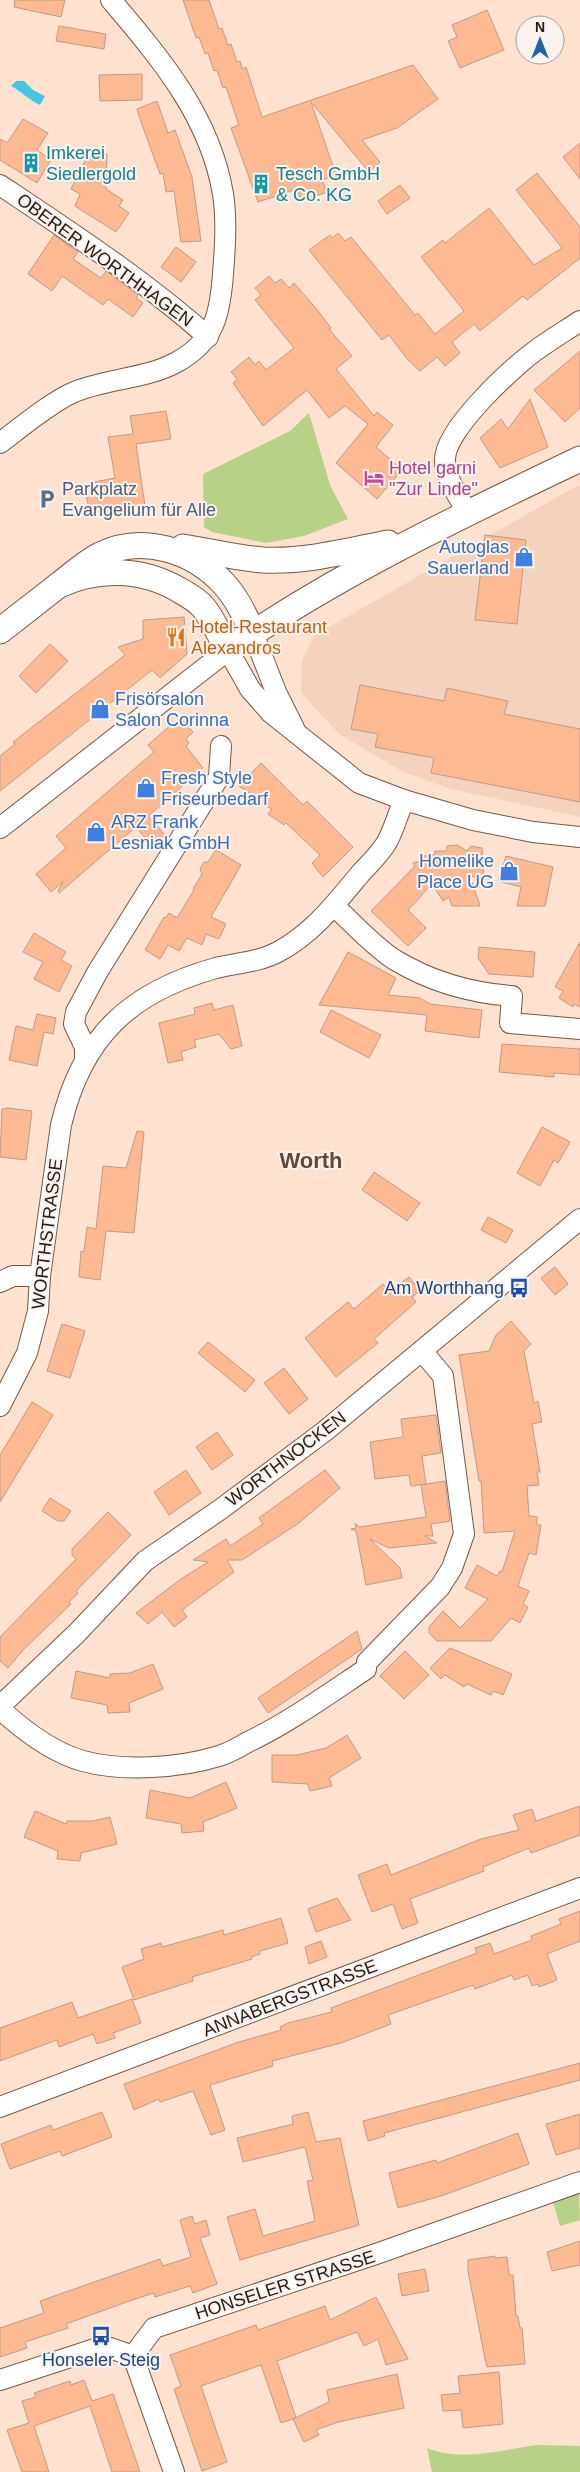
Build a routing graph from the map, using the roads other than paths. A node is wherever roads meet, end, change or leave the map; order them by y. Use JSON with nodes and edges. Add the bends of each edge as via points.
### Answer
{"nodes":[{"id":1,"x":111,"y":0,"type":"edge"},
{"id":2,"x":0,"y":185,"type":"edge"},
{"id":3,"x":580,"y":322,"type":"edge"},
{"id":4,"x":208,"y":337,"type":"junction"},
{"id":5,"x":0,"y":443,"type":"edge"},
{"id":6,"x":580,"y":459,"type":"edge"},
{"id":7,"x":467,"y":512,"type":"junction"},
{"id":8,"x":413,"y":539,"type":"junction"},
{"id":9,"x":133,"y":544,"type":"junction"},
{"id":10,"x":59,"y":586,"type":"junction"},
{"id":11,"x":0,"y":631,"type":"edge"},
{"id":12,"x":253,"y":633,"type":"junction"},
{"id":13,"x":228,"y":650,"type":"junction"},
{"id":14,"x":298,"y":734,"type":"junction"},
{"id":15,"x":221,"y":746,"type":"dead end"},
{"id":16,"x":404,"y":800,"type":"junction"},
{"id":17,"x":0,"y":828,"type":"edge"},
{"id":18,"x":580,"y":838,"type":"edge"},
{"id":19,"x":334,"y":906,"type":"junction"},
{"id":20,"x":580,"y":1029,"type":"edge"},
{"id":21,"x":85,"y":1059,"type":"junction"},
{"id":22,"x":580,"y":1219,"type":"edge"},
{"id":23,"x":40,"y":1276,"type":"junction"},
{"id":24,"x":0,"y":1282,"type":"edge"},
{"id":25,"x":422,"y":1352,"type":"junction"},
{"id":26,"x":0,"y":1406,"type":"edge"},
{"id":27,"x":0,"y":1708,"type":"edge"},
{"id":28,"x":580,"y":1888,"type":"edge"},
{"id":29,"x":0,"y":2107,"type":"edge"},
{"id":30,"x":580,"y":2182,"type":"edge"},
{"id":31,"x":133,"y":2356,"type":"junction"},
{"id":32,"x":0,"y":2380,"type":"edge"},
{"id":33,"x":174,"y":2472,"type":"edge"}],
"edges":[{"from":1,"to":4,"type":"street","via":[[176,79],[198,117],[215,163],[223,195],[226,251],[222,301]]},
{"from":2,"to":4,"type":"street","name":"OBERER WORTHHAGEN","via":[[70,231]]},
{"from":3,"to":7,"type":"street","via":[[534,351],[484,397],[453,438],[444,459]]},
{"from":4,"to":5,"type":"street","via":[[178,362],[150,374],[92,386],[71,394]]},
{"from":6,"to":7,"type":"main road"},
{"from":7,"to":8,"type":"main road"},
{"from":8,"to":9,"type":"main road","via":[[290,560],[245,558],[171,545]]},
{"from":8,"to":12,"type":"main road","via":[[341,577]]},
{"from":9,"to":10,"type":"main road","via":[[99,556]]},
{"from":9,"to":12,"type":"main road","via":[[164,548],[213,573],[233,594]]},
{"from":10,"to":11,"type":"main road"},
{"from":10,"to":13,"type":"main road","via":[[74,578],[109,572],[160,580],[189,595],[202,606]]},
{"from":12,"to":13,"type":"main road"},
{"from":12,"to":14,"type":"street","via":[[276,692]]},
{"from":13,"to":14,"type":"street","via":[[259,700]]},
{"from":13,"to":17,"type":"street"},
{"from":14,"to":16,"type":"street","via":[[359,784]]},
{"from":15,"to":21,"type":"street","via":[[219,777],[98,971],[76,1012],[74,1024],[86,1047]]},
{"from":16,"to":18,"type":"street","via":[[473,820]]},
{"from":16,"to":19,"type":"street","name":"WORTHSTRASSE","via":[[387,842]]},
{"from":19,"to":20,"type":"street","via":[[394,959],[424,975],[449,985],[512,996],[510,1022]]},
{"from":19,"to":21,"type":"street","name":"WORTHSTRASSE","via":[[310,931],[278,952],[182,980],[147,996],[126,1010]]},
{"from":21,"to":23,"type":"street","name":"WORTHSTRASSE","via":[[66,1103],[61,1125]]},
{"from":22,"to":25,"type":"street","name":"WORTHNOCKEN"},
{"from":23,"to":24,"type":"street","via":[[13,1276]]},
{"from":23,"to":26,"type":"street","name":"WORTHSTRASSE","via":[[38,1311],[27,1353]]},
{"from":25,"to":27,"type":"street","name":"WORTHNOCKEN","via":[[326,1431],[145,1561]]},
{"from":25,"to":27,"type":"street","name":"WORTHNOCKEN","via":[[443,1376],[464,1534],[452,1568],[440,1587],[366,1666],[258,1738],[220,1756],[184,1764],[132,1767],[83,1761],[64,1754],[37,1737]]},
{"from":28,"to":29,"type":"street","name":"ANNABERGSTRASSE"},
{"from":30,"to":31,"type":"street","name":"HONSELER STRASSE","via":[[154,2328]]},
{"from":31,"to":32,"type":"street","via":[[104,2346]]},
{"from":31,"to":33,"type":"street"}]}
